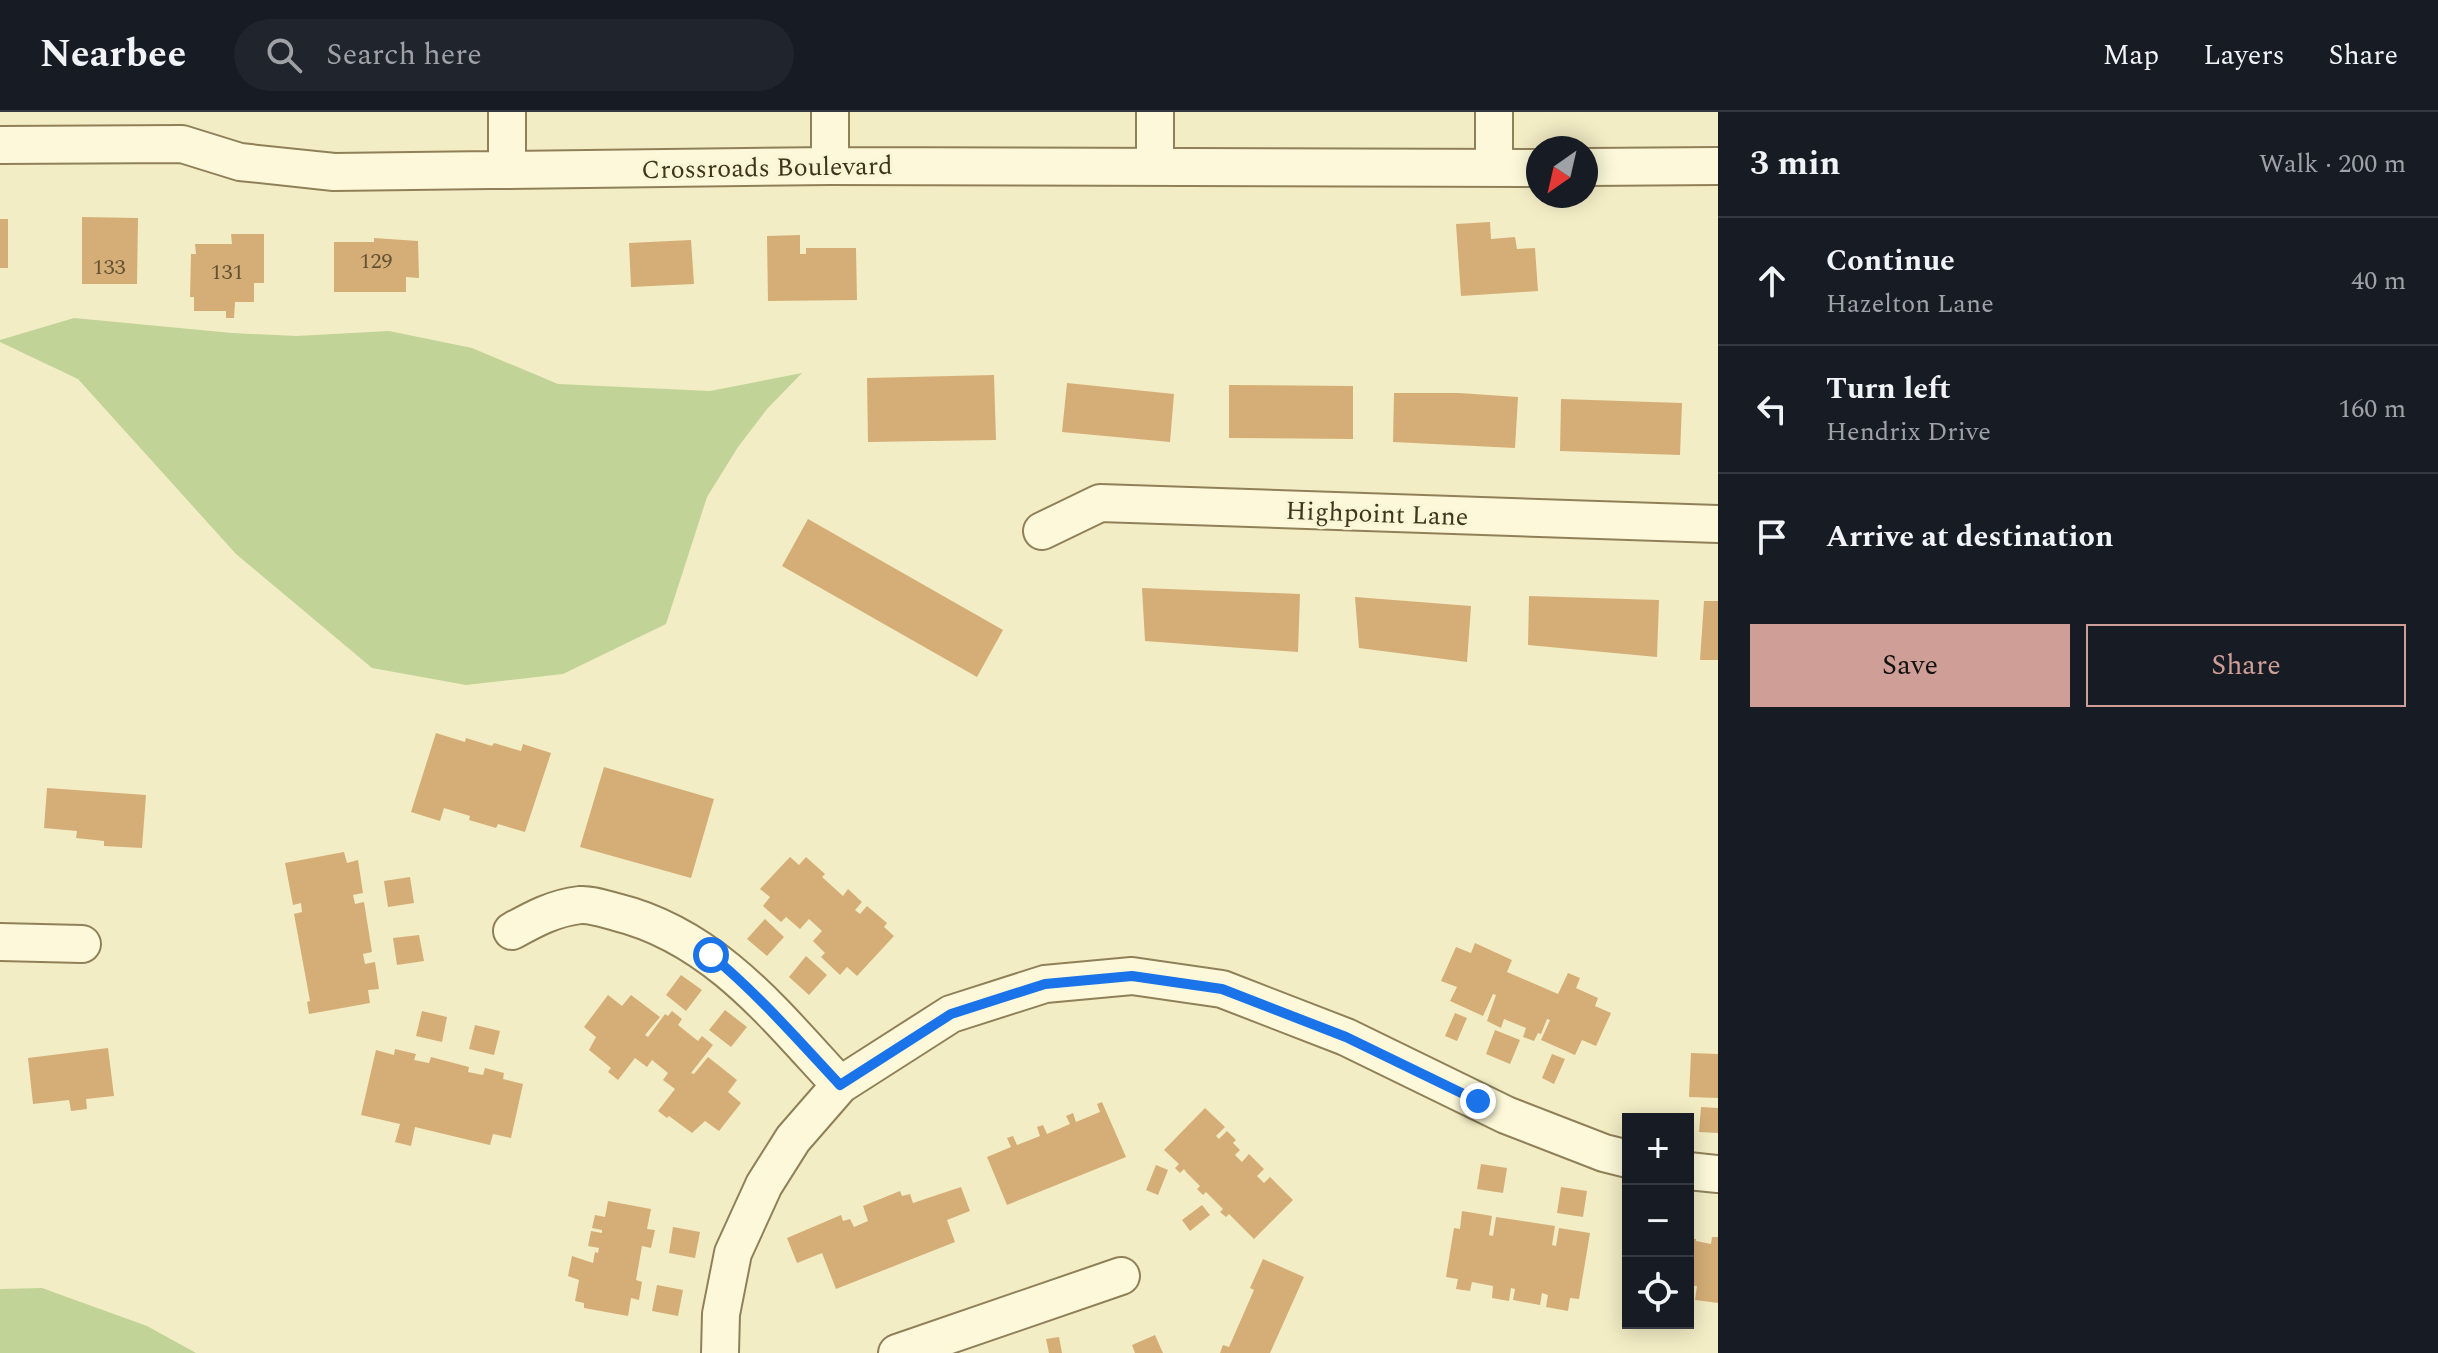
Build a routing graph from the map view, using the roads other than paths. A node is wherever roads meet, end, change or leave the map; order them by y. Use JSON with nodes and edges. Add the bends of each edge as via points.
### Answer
{"nodes":[{"id":1,"x":507,"y":112,"type":"edge"},
{"id":2,"x":830,"y":112,"type":"edge"},
{"id":3,"x":1155,"y":112,"type":"edge"},
{"id":4,"x":1494,"y":112,"type":"edge"},
{"id":5,"x":181,"y":128,"type":"edge"},
{"id":6,"x":0,"y":145,"type":"edge"},
{"id":7,"x":830,"y":166,"type":"junction"},
{"id":8,"x":1155,"y":166,"type":"junction"},
{"id":9,"x":1718,"y":166,"type":"edge"},
{"id":10,"x":1598,"y":167,"type":"edge"},
{"id":11,"x":1494,"y":168,"type":"junction"},
{"id":12,"x":1526,"y":168,"type":"edge"},
{"id":13,"x":507,"y":170,"type":"junction"},
{"id":14,"x":1718,"y":524,"type":"edge"},
{"id":15,"x":1042,"y":531,"type":"dead end"},
{"id":16,"x":512,"y":931,"type":"dead end"},
{"id":17,"x":0,"y":942,"type":"edge"},
{"id":18,"x":82,"y":944,"type":"dead end"},
{"id":19,"x":840,"y":1085,"type":"junction"},
{"id":20,"x":1622,"y":1158,"type":"edge"},
{"id":21,"x":1694,"y":1172,"type":"edge"},
{"id":22,"x":1718,"y":1174,"type":"edge"},
{"id":23,"x":1121,"y":1276,"type":"dead end"},
{"id":24,"x":720,"y":1353,"type":"edge"},
{"id":25,"x":897,"y":1353,"type":"edge"}],
"edges":[{"from":1,"to":13,"type":"street"},
{"from":2,"to":7,"type":"street"},
{"from":3,"to":8,"type":"street"},
{"from":4,"to":11,"type":"street"},
{"from":5,"to":6,"type":"street","name":"Crossroads Boulevard"},
{"from":5,"to":13,"type":"street","name":"Crossroads Boulevard","via":[[240,162],[334,172]]},
{"from":7,"to":8,"type":"street","name":"Crossroads Boulevard"},
{"from":7,"to":13,"type":"street","name":"Crossroads Boulevard"},
{"from":8,"to":11,"type":"street","name":"Crossroads Boulevard"},
{"from":9,"to":10,"type":"street"},
{"from":11,"to":12,"type":"street","name":"Crossroads Boulevard"},
{"from":14,"to":15,"type":"street","name":"Highpoint Lane","via":[[1100,503]]},
{"from":16,"to":19,"type":"street","via":[[551,910],[584,905],[656,924],[733,974]]},
{"from":17,"to":18,"type":"street"},
{"from":19,"to":20,"type":"street","via":[[951,1014],[1045,984],[1132,976],[1222,989],[1346,1037],[1506,1115]]},
{"from":19,"to":24,"type":"street","via":[[793,1139],[764,1185],[733,1253],[721,1314]]},
{"from":21,"to":22,"type":"street"},
{"from":23,"to":25,"type":"street"}]}
